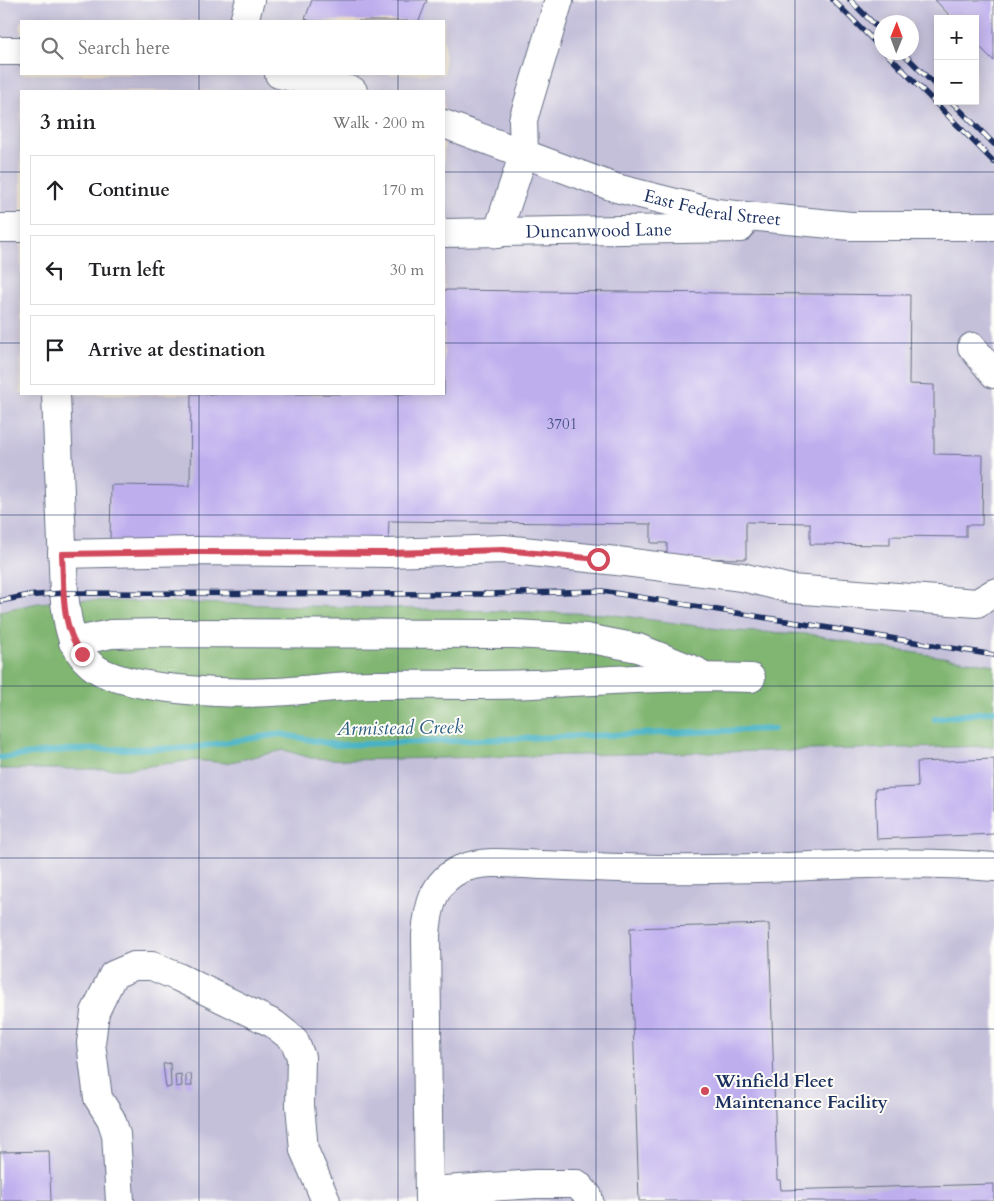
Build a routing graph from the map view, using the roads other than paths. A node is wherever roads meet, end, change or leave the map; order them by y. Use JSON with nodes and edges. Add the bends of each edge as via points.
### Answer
{"nodes":[{"id":1,"x":250,"y":0,"type":"edge"},
{"id":2,"x":559,"y":0,"type":"edge"},
{"id":3,"x":244,"y":20,"type":"edge"},
{"id":4,"x":0,"y":51,"type":"edge"},
{"id":5,"x":20,"y":51,"type":"edge"},
{"id":6,"x":283,"y":75,"type":"edge"},
{"id":7,"x":349,"y":90,"type":"edge"},
{"id":8,"x":445,"y":124,"type":"edge"},
{"id":9,"x":524,"y":154,"type":"junction"},
{"id":10,"x":851,"y":226,"type":"junction"},
{"id":11,"x":994,"y":226,"type":"edge"},
{"id":12,"x":0,"y":228,"type":"edge"},
{"id":13,"x":20,"y":228,"type":"edge"},
{"id":14,"x":445,"y":233,"type":"edge"},
{"id":15,"x":497,"y":234,"type":"junction"},
{"id":16,"x":972,"y":347,"type":"dead end"},
{"id":17,"x":994,"y":374,"type":"edge"},
{"id":18,"x":56,"y":395,"type":"edge"},
{"id":19,"x":62,"y":554,"type":"junction"},
{"id":20,"x":994,"y":594,"type":"edge"},
{"id":21,"x":73,"y":642,"type":"junction"},
{"id":22,"x":709,"y":676,"type":"junction"},
{"id":23,"x":751,"y":678,"type":"dead end"},
{"id":24,"x":994,"y":867,"type":"edge"},
{"id":25,"x":429,"y":1196,"type":"edge"},
{"id":26,"x":120,"y":1201,"type":"edge"},
{"id":27,"x":326,"y":1201,"type":"edge"},
{"id":28,"x":589,"y":1201,"type":"edge"}],
"edges":[{"from":1,"to":3,"type":"street"},
{"from":2,"to":9,"type":"street","via":[[523,120]]},
{"from":4,"to":5,"type":"street"},
{"from":6,"to":7,"type":"street"},
{"from":8,"to":9,"type":"street","name":"East Federal Street"},
{"from":9,"to":10,"type":"street","name":"East Federal Street","via":[[616,188],[716,213]]},
{"from":9,"to":15,"type":"street","name":"Duncanwood Lane"},
{"from":10,"to":11,"type":"street","name":"East Federal Street"},
{"from":10,"to":15,"type":"street","name":"Duncanwood Lane"},
{"from":12,"to":13,"type":"street"},
{"from":14,"to":15,"type":"street","name":"Duncanwood Lane"},
{"from":16,"to":17,"type":"street"},
{"from":18,"to":19,"type":"street"},
{"from":19,"to":20,"type":"street","via":[[504,550],[742,577],[791,589],[977,603]]},
{"from":19,"to":21,"type":"street","via":[[64,593]]},
{"from":21,"to":22,"type":"street","via":[[111,634],[160,633],[514,634],[586,638],[638,648]]},
{"from":21,"to":22,"type":"street","via":[[91,666],[120,680],[161,688],[271,692],[371,685],[530,684]]},
{"from":22,"to":23,"type":"street"},
{"from":24,"to":25,"type":"street","via":[[945,863],[661,870],[505,864],[475,865],[460,870],[437,889],[428,908]]},
{"from":25,"to":28,"type":"street","via":[[535,1184],[577,1184]]},
{"from":26,"to":27,"type":"street","via":[[116,1134],[98,1098],[91,1042],[95,1012],[113,975],[134,966],[152,966],[178,977],[274,1024],[294,1040],[301,1058],[300,1105],[304,1150]]}]}
